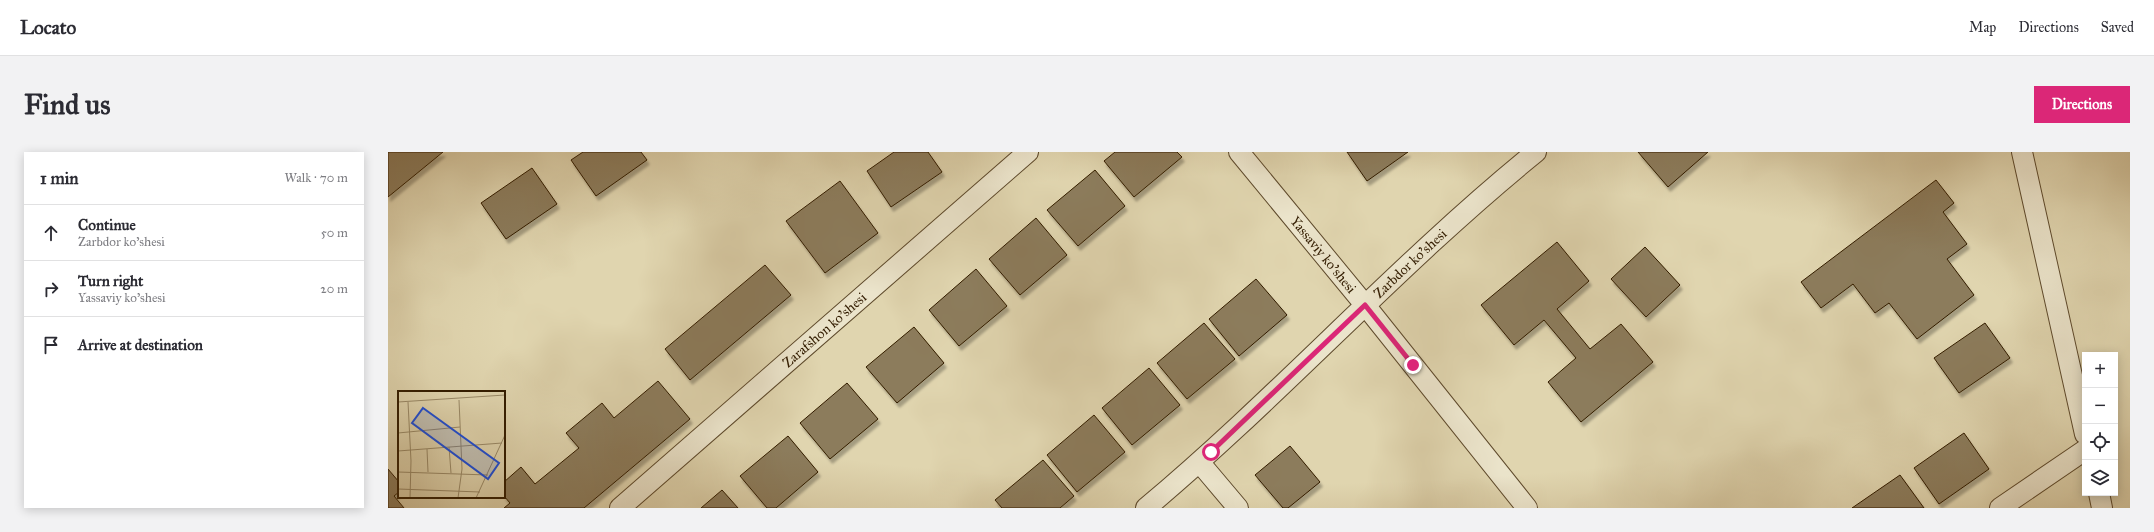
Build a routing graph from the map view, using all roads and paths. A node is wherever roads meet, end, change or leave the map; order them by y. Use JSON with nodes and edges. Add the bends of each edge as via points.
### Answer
{"nodes":[{"id":1,"x":1028,"y":152,"type":"edge"},
{"id":2,"x":1239,"y":152,"type":"edge"},
{"id":3,"x":1536,"y":152,"type":"edge"},
{"id":4,"x":2022,"y":152,"type":"edge"},
{"id":5,"x":1365,"y":305,"type":"junction"},
{"id":6,"x":2083,"y":424,"type":"edge"},
{"id":7,"x":2082,"y":452,"type":"edge"},
{"id":8,"x":1200,"y":463,"type":"junction"},
{"id":9,"x":2100,"y":496,"type":"edge"},
{"id":10,"x":620,"y":508,"type":"edge"},
{"id":11,"x":1146,"y":508,"type":"edge"},
{"id":12,"x":1238,"y":508,"type":"edge"},
{"id":13,"x":1527,"y":508,"type":"edge"},
{"id":14,"x":2000,"y":508,"type":"edge"},
{"id":15,"x":2102,"y":508,"type":"edge"}],
"edges":[{"from":1,"to":10,"type":"street","name":"Zarafshon ko'shesi"},
{"from":2,"to":5,"type":"street","name":"Yassaviy ko'shesi"},
{"from":3,"to":5,"type":"street","name":"Zarbdor ko'shesi","via":[[1480,198]]},
{"from":4,"to":6,"type":"street"},
{"from":5,"to":8,"type":"street","name":"Zarbdor ko'shesi"},
{"from":5,"to":13,"type":"street","name":"Yassaviy ko'shesi"},
{"from":7,"to":14,"type":"street"},
{"from":8,"to":11,"type":"street","name":"Zarbdor ko'shesi"},
{"from":8,"to":12,"type":"street"},
{"from":9,"to":15,"type":"street"}]}
